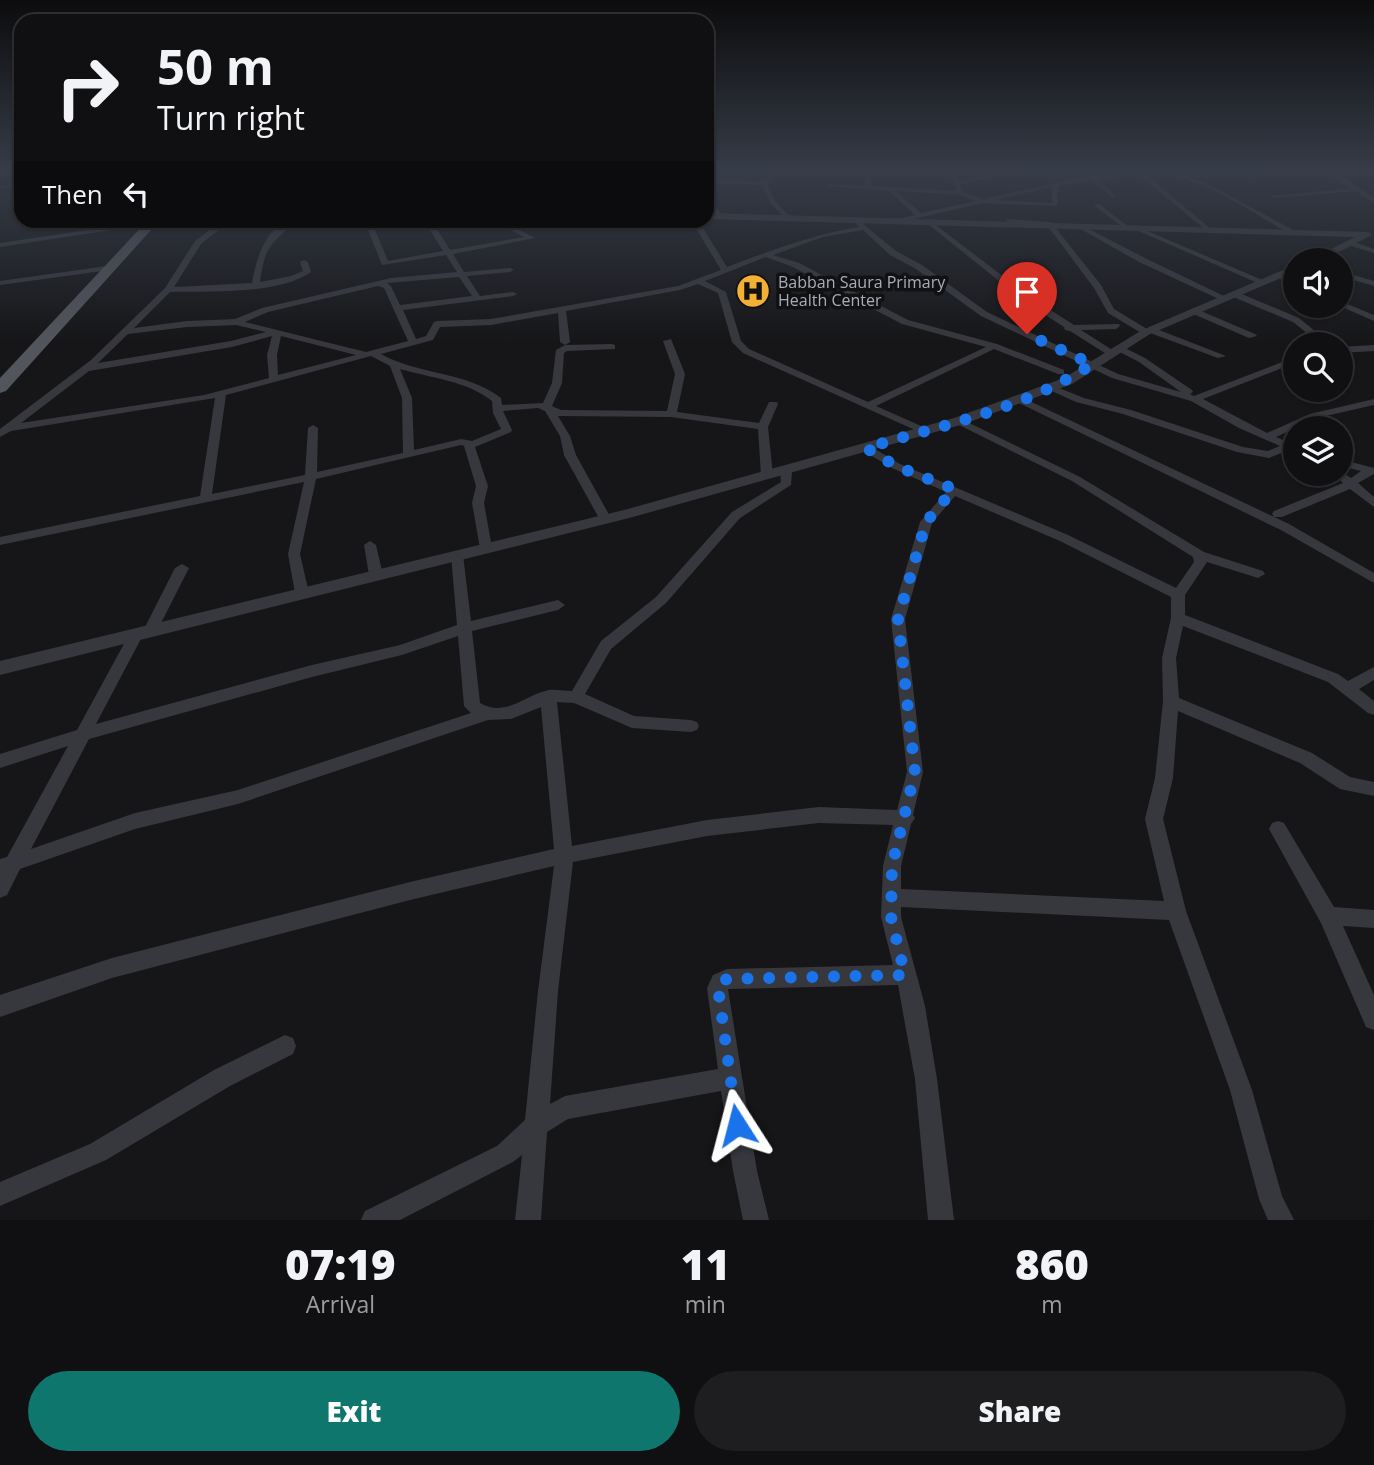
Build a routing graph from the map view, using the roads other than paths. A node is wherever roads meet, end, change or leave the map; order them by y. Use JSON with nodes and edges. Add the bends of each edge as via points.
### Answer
{"nodes":[{"id":1,"x":107,"y":228,"type":"edge"},
{"id":2,"x":144,"y":228,"type":"edge"},
{"id":3,"x":145,"y":228,"type":"edge"},
{"id":4,"x":218,"y":228,"type":"edge"},
{"id":5,"x":284,"y":228,"type":"edge"},
{"id":6,"x":370,"y":228,"type":"edge"},
{"id":7,"x":431,"y":228,"type":"edge"},
{"id":8,"x":510,"y":228,"type":"edge"},
{"id":9,"x":697,"y":228,"type":"edge"},
{"id":10,"x":864,"y":228,"type":"joint"},
{"id":11,"x":937,"y":228,"type":"edge"},
{"id":12,"x":1053,"y":228,"type":"edge"},
{"id":13,"x":1083,"y":228,"type":"edge"},
{"id":14,"x":1131,"y":228,"type":"joint"},
{"id":15,"x":1206,"y":228,"type":"edge"},
{"id":16,"x":1285,"y":228,"type":"edge"},
{"id":17,"x":1209,"y":230,"type":"junction"},
{"id":18,"x":1293,"y":232,"type":"junction"},
{"id":19,"x":1372,"y":234,"type":"edge"},
{"id":20,"x":1351,"y":243,"type":"junction"},
{"id":21,"x":0,"y":245,"type":"edge"},
{"id":22,"x":1340,"y":248,"type":"edge"},
{"id":23,"x":1374,"y":251,"type":"edge"},
{"id":24,"x":764,"y":254,"type":"junction"},
{"id":25,"x":448,"y":255,"type":"junction"},
{"id":26,"x":304,"y":262,"type":"dead end"},
{"id":27,"x":388,"y":263,"type":"junction"},
{"id":28,"x":107,"y":268,"type":"junction"},
{"id":29,"x":510,"y":270,"type":"dead end"},
{"id":30,"x":725,"y":270,"type":"junction"},
{"id":31,"x":462,"y":273,"type":"junction"},
{"id":32,"x":1283,"y":273,"type":"edge"},
{"id":33,"x":1279,"y":275,"type":"junction"},
{"id":34,"x":1283,"y":277,"type":"edge"},
{"id":35,"x":1353,"y":277,"type":"edge"},
{"id":36,"x":391,"y":280,"type":"junction"},
{"id":37,"x":701,"y":282,"type":"junction"},
{"id":38,"x":1263,"y":282,"type":"junction"},
{"id":39,"x":0,"y":283,"type":"edge"},
{"id":40,"x":256,"y":284,"type":"junction"},
{"id":41,"x":381,"y":284,"type":"junction"},
{"id":42,"x":1374,"y":284,"type":"edge"},
{"id":43,"x":168,"y":290,"type":"junction"},
{"id":44,"x":513,"y":295,"type":"dead end"},
{"id":45,"x":1229,"y":296,"type":"junction"},
{"id":46,"x":477,"y":298,"type":"junction"},
{"id":47,"x":397,"y":308,"type":"junction"},
{"id":48,"x":1353,"y":309,"type":"edge"},
{"id":49,"x":562,"y":311,"type":"junction"},
{"id":50,"x":1194,"y":311,"type":"junction"},
{"id":51,"x":1374,"y":318,"type":"edge"},
{"id":52,"x":236,"y":322,"type":"junction"},
{"id":53,"x":1116,"y":326,"type":"dead end"},
{"id":54,"x":1069,"y":328,"type":"junction"},
{"id":55,"x":1149,"y":331,"type":"junction"},
{"id":56,"x":124,"y":332,"type":"junction"},
{"id":57,"x":277,"y":332,"type":"junction"},
{"id":58,"x":1311,"y":332,"type":"edge"},
{"id":59,"x":1252,"y":337,"type":"dead end"},
{"id":60,"x":414,"y":341,"type":"junction"},
{"id":61,"x":668,"y":341,"type":"dead end"},
{"id":62,"x":565,"y":342,"type":"dead end"},
{"id":63,"x":995,"y":346,"type":"junction"},
{"id":64,"x":612,"y":347,"type":"dead end"},
{"id":65,"x":1374,"y":348,"type":"edge"},
{"id":66,"x":1353,"y":349,"type":"edge"},
{"id":67,"x":1115,"y":351,"type":"junction"},
{"id":68,"x":372,"y":355,"type":"junction"},
{"id":69,"x":1221,"y":356,"type":"dead end"},
{"id":70,"x":1092,"y":364,"type":"junction"},
{"id":71,"x":1283,"y":364,"type":"edge"},
{"id":72,"x":394,"y":366,"type":"junction"},
{"id":73,"x":86,"y":369,"type":"junction"},
{"id":74,"x":1061,"y":372,"type":"dead end"},
{"id":75,"x":274,"y":380,"type":"junction"},
{"id":76,"x":0,"y":386,"type":"edge"},
{"id":77,"x":1050,"y":388,"type":"junction"},
{"id":78,"x":221,"y":393,"type":"junction"},
{"id":79,"x":1192,"y":398,"type":"junction"},
{"id":80,"x":1021,"y":400,"type":"junction"},
{"id":81,"x":1374,"y":402,"type":"edge"},
{"id":82,"x":773,"y":404,"type":"dead end"},
{"id":83,"x":870,"y":405,"type":"junction"},
{"id":84,"x":497,"y":408,"type":"junction"},
{"id":85,"x":548,"y":409,"type":"junction"},
{"id":86,"x":671,"y":414,"type":"junction"},
{"id":87,"x":959,"y":421,"type":"junction"},
{"id":88,"x":764,"y":427,"type":"junction"},
{"id":89,"x":8,"y":428,"type":"junction"},
{"id":90,"x":313,"y":428,"type":"dead end"},
{"id":91,"x":924,"y":431,"type":"junction"},
{"id":92,"x":0,"y":434,"type":"edge"},
{"id":93,"x":1266,"y":437,"type":"junction"},
{"id":94,"x":471,"y":444,"type":"junction"},
{"id":95,"x":1283,"y":444,"type":"edge"},
{"id":96,"x":866,"y":448,"type":"junction"},
{"id":97,"x":1283,"y":451,"type":"edge"},
{"id":98,"x":409,"y":454,"type":"junction"},
{"id":99,"x":1353,"y":466,"type":"edge"},
{"id":100,"x":786,"y":471,"type":"junction"},
{"id":101,"x":1372,"y":471,"type":"edge"},
{"id":102,"x":312,"y":475,"type":"junction"},
{"id":103,"x":767,"y":475,"type":"junction"},
{"id":104,"x":1353,"y":481,"type":"edge"},
{"id":105,"x":1353,"y":484,"type":"edge"},
{"id":106,"x":1342,"y":486,"type":"edge"},
{"id":107,"x":954,"y":489,"type":"junction"},
{"id":108,"x":206,"y":496,"type":"junction"},
{"id":109,"x":1374,"y":503,"type":"edge"},
{"id":110,"x":1278,"y":514,"type":"dead end"},
{"id":111,"x":606,"y":520,"type":"junction"},
{"id":112,"x":0,"y":541,"type":"edge"},
{"id":113,"x":370,"y":545,"type":"dead end"},
{"id":114,"x":486,"y":548,"type":"junction"},
{"id":115,"x":457,"y":555,"type":"junction"},
{"id":116,"x":1199,"y":555,"type":"junction"},
{"id":117,"x":182,"y":568,"type":"dead end"},
{"id":118,"x":1258,"y":574,"type":"dead end"},
{"id":119,"x":376,"y":575,"type":"junction"},
{"id":120,"x":1374,"y":579,"type":"edge"},
{"id":121,"x":302,"y":593,"type":"junction"},
{"id":122,"x":1178,"y":595,"type":"junction"},
{"id":123,"x":558,"y":605,"type":"dead end"},
{"id":124,"x":1178,"y":618,"type":"junction"},
{"id":125,"x":464,"y":629,"type":"junction"},
{"id":126,"x":143,"y":633,"type":"junction"},
{"id":127,"x":0,"y":668,"type":"edge"},
{"id":128,"x":1374,"y":673,"type":"edge"},
{"id":129,"x":1348,"y":688,"type":"junction"},
{"id":130,"x":550,"y":696,"type":"junction"},
{"id":131,"x":576,"y":697,"type":"junction"},
{"id":132,"x":1171,"y":701,"type":"junction"},
{"id":133,"x":1374,"y":709,"type":"edge"},
{"id":134,"x":483,"y":715,"type":"junction"},
{"id":135,"x":691,"y":726,"type":"dead end"},
{"id":136,"x":84,"y":734,"type":"junction"},
{"id":137,"x":0,"y":761,"type":"edge"},
{"id":138,"x":1374,"y":789,"type":"edge"},
{"id":139,"x":906,"y":818,"type":"junction"},
{"id":140,"x":1278,"y":829,"type":"dead end"},
{"id":141,"x":561,"y":856,"type":"junction"},
{"id":142,"x":7,"y":866,"type":"edge"},
{"id":143,"x":0,"y":889,"type":"edge"},
{"id":144,"x":892,"y":898,"type":"junction"},
{"id":145,"x":1176,"y":911,"type":"junction"},
{"id":146,"x":1328,"y":916,"type":"junction"},
{"id":147,"x":1374,"y":919,"type":"edge"},
{"id":148,"x":905,"y":975,"type":"junction"},
{"id":149,"x":0,"y":1006,"type":"edge"},
{"id":150,"x":1374,"y":1019,"type":"edge"},
{"id":151,"x":285,"y":1046,"type":"dead end"},
{"id":152,"x":730,"y":1078,"type":"junction"},
{"id":153,"x":537,"y":1128,"type":"junction"},
{"id":154,"x":0,"y":1194,"type":"edge"},
{"id":155,"x":374,"y":1220,"type":"edge"},
{"id":156,"x":528,"y":1220,"type":"edge"},
{"id":157,"x":756,"y":1220,"type":"edge"},
{"id":158,"x":941,"y":1220,"type":"edge"},
{"id":159,"x":1281,"y":1220,"type":"edge"}],
"edges":[{"from":1,"to":21,"type":"street"},
{"from":2,"to":28,"type":"main road"},
{"from":3,"to":76,"type":"main road"},
{"from":4,"to":43,"type":"street","via":[[193,248]]},
{"from":5,"to":40,"type":"street","via":[[267,240]]},
{"from":6,"to":27,"type":"street","via":[[384,263]]},
{"from":7,"to":25,"type":"street"},
{"from":8,"to":25,"type":"street","via":[[531,238]]},
{"from":9,"to":30,"type":"street"},
{"from":10,"to":24,"type":"street","via":[[822,235]]},
{"from":10,"to":70,"type":"street","via":[[984,314]]},
{"from":11,"to":54,"type":"street"},
{"from":12,"to":55,"type":"street","via":[[1111,311]]},
{"from":13,"to":45,"type":"street","via":[[1142,260]]},
{"from":14,"to":17,"type":"street"},
{"from":14,"to":38,"type":"street"},
{"from":15,"to":17,"type":"street"},
{"from":16,"to":18,"type":"street"},
{"from":17,"to":18,"type":"street"},
{"from":18,"to":19,"type":"street"},
{"from":19,"to":20,"type":"street"},
{"from":20,"to":22,"type":"street"},
{"from":20,"to":23,"type":"street"},
{"from":24,"to":30,"type":"street"},
{"from":24,"to":63,"type":"street","via":[[796,265],[905,322]]},
{"from":25,"to":27,"type":"street"},
{"from":25,"to":31,"type":"street"},
{"from":26,"to":40,"type":"street","via":[[304,274]]},
{"from":27,"to":36,"type":"street"},
{"from":28,"to":39,"type":"street"},
{"from":28,"to":76,"type":"main road"},
{"from":29,"to":31,"type":"street"},
{"from":30,"to":37,"type":"street"},
{"from":31,"to":36,"type":"street"},
{"from":31,"to":46,"type":"street"},
{"from":32,"to":33,"type":"street"},
{"from":33,"to":34,"type":"street"},
{"from":33,"to":38,"type":"street"},
{"from":35,"to":42,"type":"street"},
{"from":36,"to":41,"type":"street"},
{"from":37,"to":49,"type":"street"},
{"from":37,"to":83,"type":"street","via":[[722,292],[737,342],[746,351]]},
{"from":38,"to":45,"type":"street"},
{"from":40,"to":43,"type":"street"},
{"from":41,"to":47,"type":"street","via":[[387,286]]},
{"from":41,"to":52,"type":"street","via":[[265,310]]},
{"from":43,"to":56,"type":"street"},
{"from":44,"to":46,"type":"street"},
{"from":45,"to":50,"type":"street"},
{"from":45,"to":58,"type":"street","via":[[1296,320]]},
{"from":46,"to":47,"type":"street"},
{"from":47,"to":60,"type":"street"},
{"from":48,"to":51,"type":"street"},
{"from":49,"to":60,"type":"street","via":[[491,322],[437,324],[430,338]]},
{"from":49,"to":62,"type":"street"},
{"from":50,"to":55,"type":"street"},
{"from":50,"to":59,"type":"street"},
{"from":52,"to":56,"type":"street"},
{"from":52,"to":57,"type":"street"},
{"from":53,"to":54,"type":"street"},
{"from":54,"to":67,"type":"street"},
{"from":55,"to":67,"type":"street"},
{"from":55,"to":69,"type":"street"},
{"from":56,"to":73,"type":"street"},
{"from":57,"to":68,"type":"street"},
{"from":57,"to":73,"type":"street"},
{"from":57,"to":75,"type":"street","via":[[272,355]]},
{"from":60,"to":68,"type":"street"},
{"from":61,"to":86,"type":"street","via":[[680,374]]},
{"from":63,"to":74,"type":"street"},
{"from":63,"to":83,"type":"street"},
{"from":64,"to":85,"type":"street","via":[[559,352],[557,383]]},
{"from":65,"to":66,"type":"street"},
{"from":67,"to":70,"type":"street"},
{"from":67,"to":79,"type":"street","via":[[1142,360]]},
{"from":68,"to":72,"type":"street"},
{"from":68,"to":75,"type":"street"},
{"from":70,"to":77,"type":"street"},
{"from":70,"to":79,"type":"street","via":[[1115,376]]},
{"from":71,"to":79,"type":"street"},
{"from":72,"to":84,"type":"street","via":[[447,378],[494,396]]},
{"from":72,"to":98,"type":"street","via":[[407,398]]},
{"from":73,"to":89,"type":"street"},
{"from":75,"to":78,"type":"street"},
{"from":77,"to":80,"type":"street"},
{"from":77,"to":97,"type":"street","via":[[1241,450],[1269,455]]},
{"from":78,"to":89,"type":"street"},
{"from":78,"to":108,"type":"street"},
{"from":79,"to":93,"type":"street"},
{"from":80,"to":87,"type":"street"},
{"from":80,"to":120,"type":"street","via":[[1285,527]]},
{"from":81,"to":93,"type":"street","via":[[1314,416]]},
{"from":82,"to":88,"type":"street"},
{"from":83,"to":91,"type":"street"},
{"from":84,"to":85,"type":"street"},
{"from":84,"to":94,"type":"street","via":[[507,430]]},
{"from":85,"to":86,"type":"street"},
{"from":85,"to":111,"type":"street"},
{"from":86,"to":88,"type":"street"},
{"from":87,"to":91,"type":"street"},
{"from":87,"to":116,"type":"street","via":[[1076,479]]},
{"from":88,"to":103,"type":"street"},
{"from":89,"to":92,"type":"street"},
{"from":90,"to":102,"type":"street"},
{"from":91,"to":96,"type":"street"},
{"from":93,"to":95,"type":"street"},
{"from":94,"to":98,"type":"street","via":[[461,442]]},
{"from":94,"to":114,"type":"street","via":[[482,486],[478,503]]},
{"from":96,"to":100,"type":"street"},
{"from":96,"to":107,"type":"street","via":[[896,466]]},
{"from":98,"to":102,"type":"street"},
{"from":99,"to":101,"type":"street"},
{"from":100,"to":103,"type":"street"},
{"from":100,"to":131,"type":"street","via":[[788,483],[736,515],[661,600],[606,645]]},
{"from":101,"to":104,"type":"street"},
{"from":102,"to":108,"type":"street"},
{"from":102,"to":121,"type":"street","via":[[294,554]]},
{"from":103,"to":111,"type":"street"},
{"from":105,"to":109,"type":"street"},
{"from":106,"to":110,"type":"street"},
{"from":107,"to":122,"type":"street"},
{"from":107,"to":139,"type":"street","via":[[926,522],[898,619],[915,772]]},
{"from":108,"to":112,"type":"street"},
{"from":111,"to":114,"type":"street"},
{"from":113,"to":119,"type":"street"},
{"from":114,"to":115,"type":"street"},
{"from":115,"to":119,"type":"street"},
{"from":115,"to":125,"type":"street"},
{"from":116,"to":118,"type":"street"},
{"from":116,"to":122,"type":"street","via":[[1201,562]]},
{"from":117,"to":126,"type":"street"},
{"from":119,"to":121,"type":"street"},
{"from":121,"to":126,"type":"street"},
{"from":122,"to":124,"type":"street"},
{"from":123,"to":125,"type":"street"},
{"from":124,"to":129,"type":"street","via":[[1333,678]]},
{"from":124,"to":132,"type":"street","via":[[1169,658]]},
{"from":125,"to":134,"type":"street","via":[[471,706]]},
{"from":125,"to":136,"type":"street","via":[[402,650]]},
{"from":126,"to":127,"type":"street"},
{"from":126,"to":136,"type":"street"},
{"from":128,"to":129,"type":"street"},
{"from":129,"to":133,"type":"street"},
{"from":130,"to":131,"type":"street"},
{"from":130,"to":134,"type":"street","via":[[499,717]]},
{"from":130,"to":141,"type":"street"},
{"from":131,"to":135,"type":"street","via":[[632,722]]},
{"from":132,"to":138,"type":"street","via":[[1306,758],[1346,784]]},
{"from":132,"to":145,"type":"street","via":[[1164,778],[1154,819]]},
{"from":134,"to":142,"type":"street","via":[[238,797],[135,821]]},
{"from":136,"to":137,"type":"street"},
{"from":136,"to":142,"type":"street"},
{"from":139,"to":141,"type":"street","via":[[818,816],[706,828]]},
{"from":139,"to":144,"type":"street","via":[[892,866]]},
{"from":140,"to":146,"type":"street"},
{"from":141,"to":149,"type":"street","via":[[112,968]]},
{"from":141,"to":153,"type":"street","via":[[564,862]]},
{"from":142,"to":143,"type":"street"},
{"from":144,"to":145,"type":"street"},
{"from":144,"to":148,"type":"street","via":[[891,917]]},
{"from":145,"to":159,"type":"street","via":[[1241,1090]]},
{"from":146,"to":147,"type":"street"},
{"from":146,"to":150,"type":"street"},
{"from":148,"to":152,"type":"street","via":[[720,982]]},
{"from":148,"to":158,"type":"street","via":[[926,1079]]},
{"from":151,"to":154,"type":"street","via":[[98,1152]]},
{"from":152,"to":153,"type":"street","via":[[565,1108]]},
{"from":152,"to":157,"type":"street"},
{"from":153,"to":155,"type":"street","via":[[505,1154]]},
{"from":153,"to":156,"type":"street"}]}
